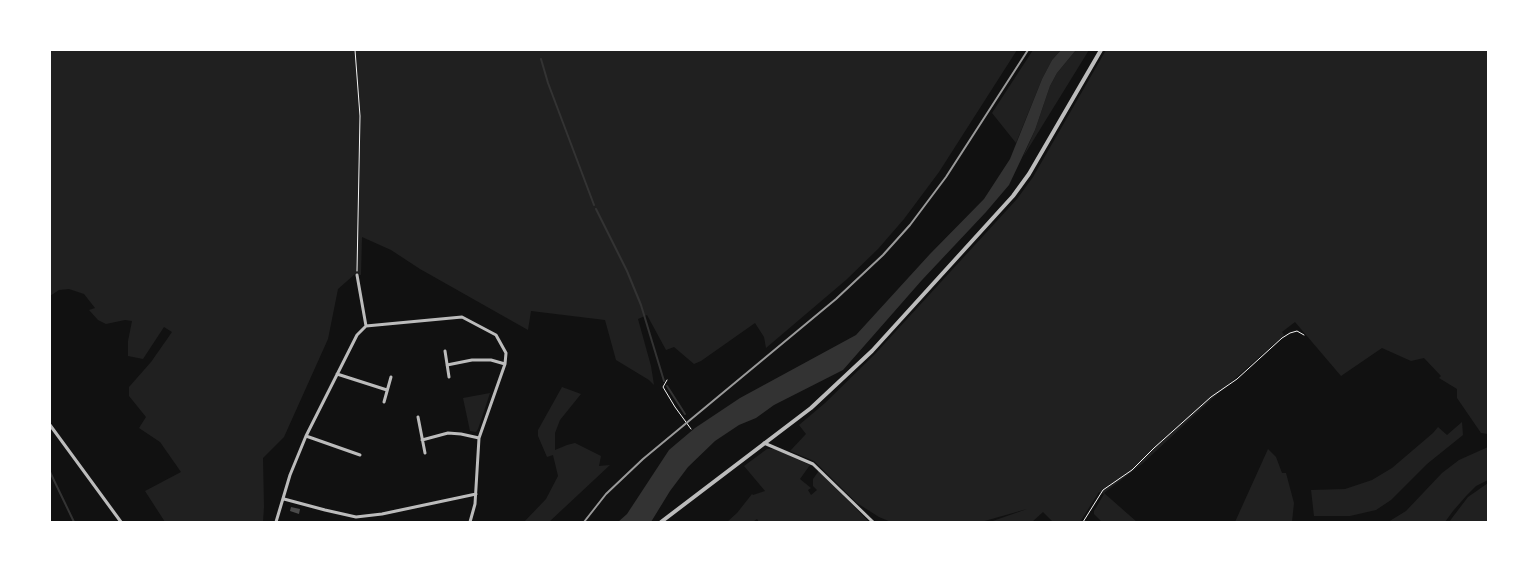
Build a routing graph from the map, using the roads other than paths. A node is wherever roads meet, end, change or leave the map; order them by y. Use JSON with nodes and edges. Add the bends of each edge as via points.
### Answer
{"nodes":[{"id":1,"x":1101,"y":50,"type":"edge"},
{"id":2,"x":357,"y":275,"type":"road end"},
{"id":3,"x":366,"y":326,"type":"junction"},
{"id":4,"x":445,"y":351,"type":"dead end"},
{"id":5,"x":505,"y":364,"type":"junction"},
{"id":6,"x":448,"y":365,"type":"junction"},
{"id":7,"x":337,"y":374,"type":"junction"},
{"id":8,"x":449,"y":377,"type":"dead end"},
{"id":9,"x":391,"y":378,"type":"dead end"},
{"id":10,"x":387,"y":390,"type":"junction"},
{"id":11,"x":384,"y":402,"type":"dead end"},
{"id":12,"x":418,"y":417,"type":"dead end"},
{"id":13,"x":50,"y":425,"type":"edge"},
{"id":14,"x":306,"y":436,"type":"junction"},
{"id":15,"x":479,"y":438,"type":"junction"},
{"id":16,"x":422,"y":440,"type":"junction"},
{"id":17,"x":764,"y":443,"type":"junction"},
{"id":18,"x":425,"y":453,"type":"dead end"},
{"id":19,"x":360,"y":455,"type":"dead end"},
{"id":20,"x":476,"y":494,"type":"junction"},
{"id":21,"x":284,"y":499,"type":"junction"},
{"id":22,"x":121,"y":522,"type":"edge"},
{"id":23,"x":276,"y":522,"type":"edge"},
{"id":24,"x":470,"y":522,"type":"edge"},
{"id":25,"x":661,"y":522,"type":"edge"},
{"id":26,"x":873,"y":522,"type":"edge"}],
"edges":[{"from":1,"to":17,"type":"street","via":[[1013,196],[872,351],[811,408]]},
{"from":2,"to":3,"type":"street"},
{"from":3,"to":5,"type":"street","via":[[462,317],[496,335],[506,353]]},
{"from":3,"to":7,"type":"street"},
{"from":4,"to":6,"type":"street"},
{"from":5,"to":6,"type":"street","via":[[472,360]]},
{"from":5,"to":15,"type":"street"},
{"from":6,"to":8,"type":"street"},
{"from":7,"to":10,"type":"street"},
{"from":7,"to":14,"type":"street"},
{"from":9,"to":10,"type":"street"},
{"from":10,"to":11,"type":"street"},
{"from":12,"to":16,"type":"street"},
{"from":13,"to":22,"type":"street"},
{"from":14,"to":19,"type":"street"},
{"from":14,"to":21,"type":"street"},
{"from":15,"to":16,"type":"street","via":[[448,433]]},
{"from":15,"to":20,"type":"street"},
{"from":16,"to":18,"type":"street"},
{"from":17,"to":25,"type":"street"},
{"from":17,"to":26,"type":"street","via":[[813,464]]},
{"from":20,"to":21,"type":"street","via":[[356,517]]},
{"from":20,"to":24,"type":"street"},
{"from":21,"to":23,"type":"street"}]}
